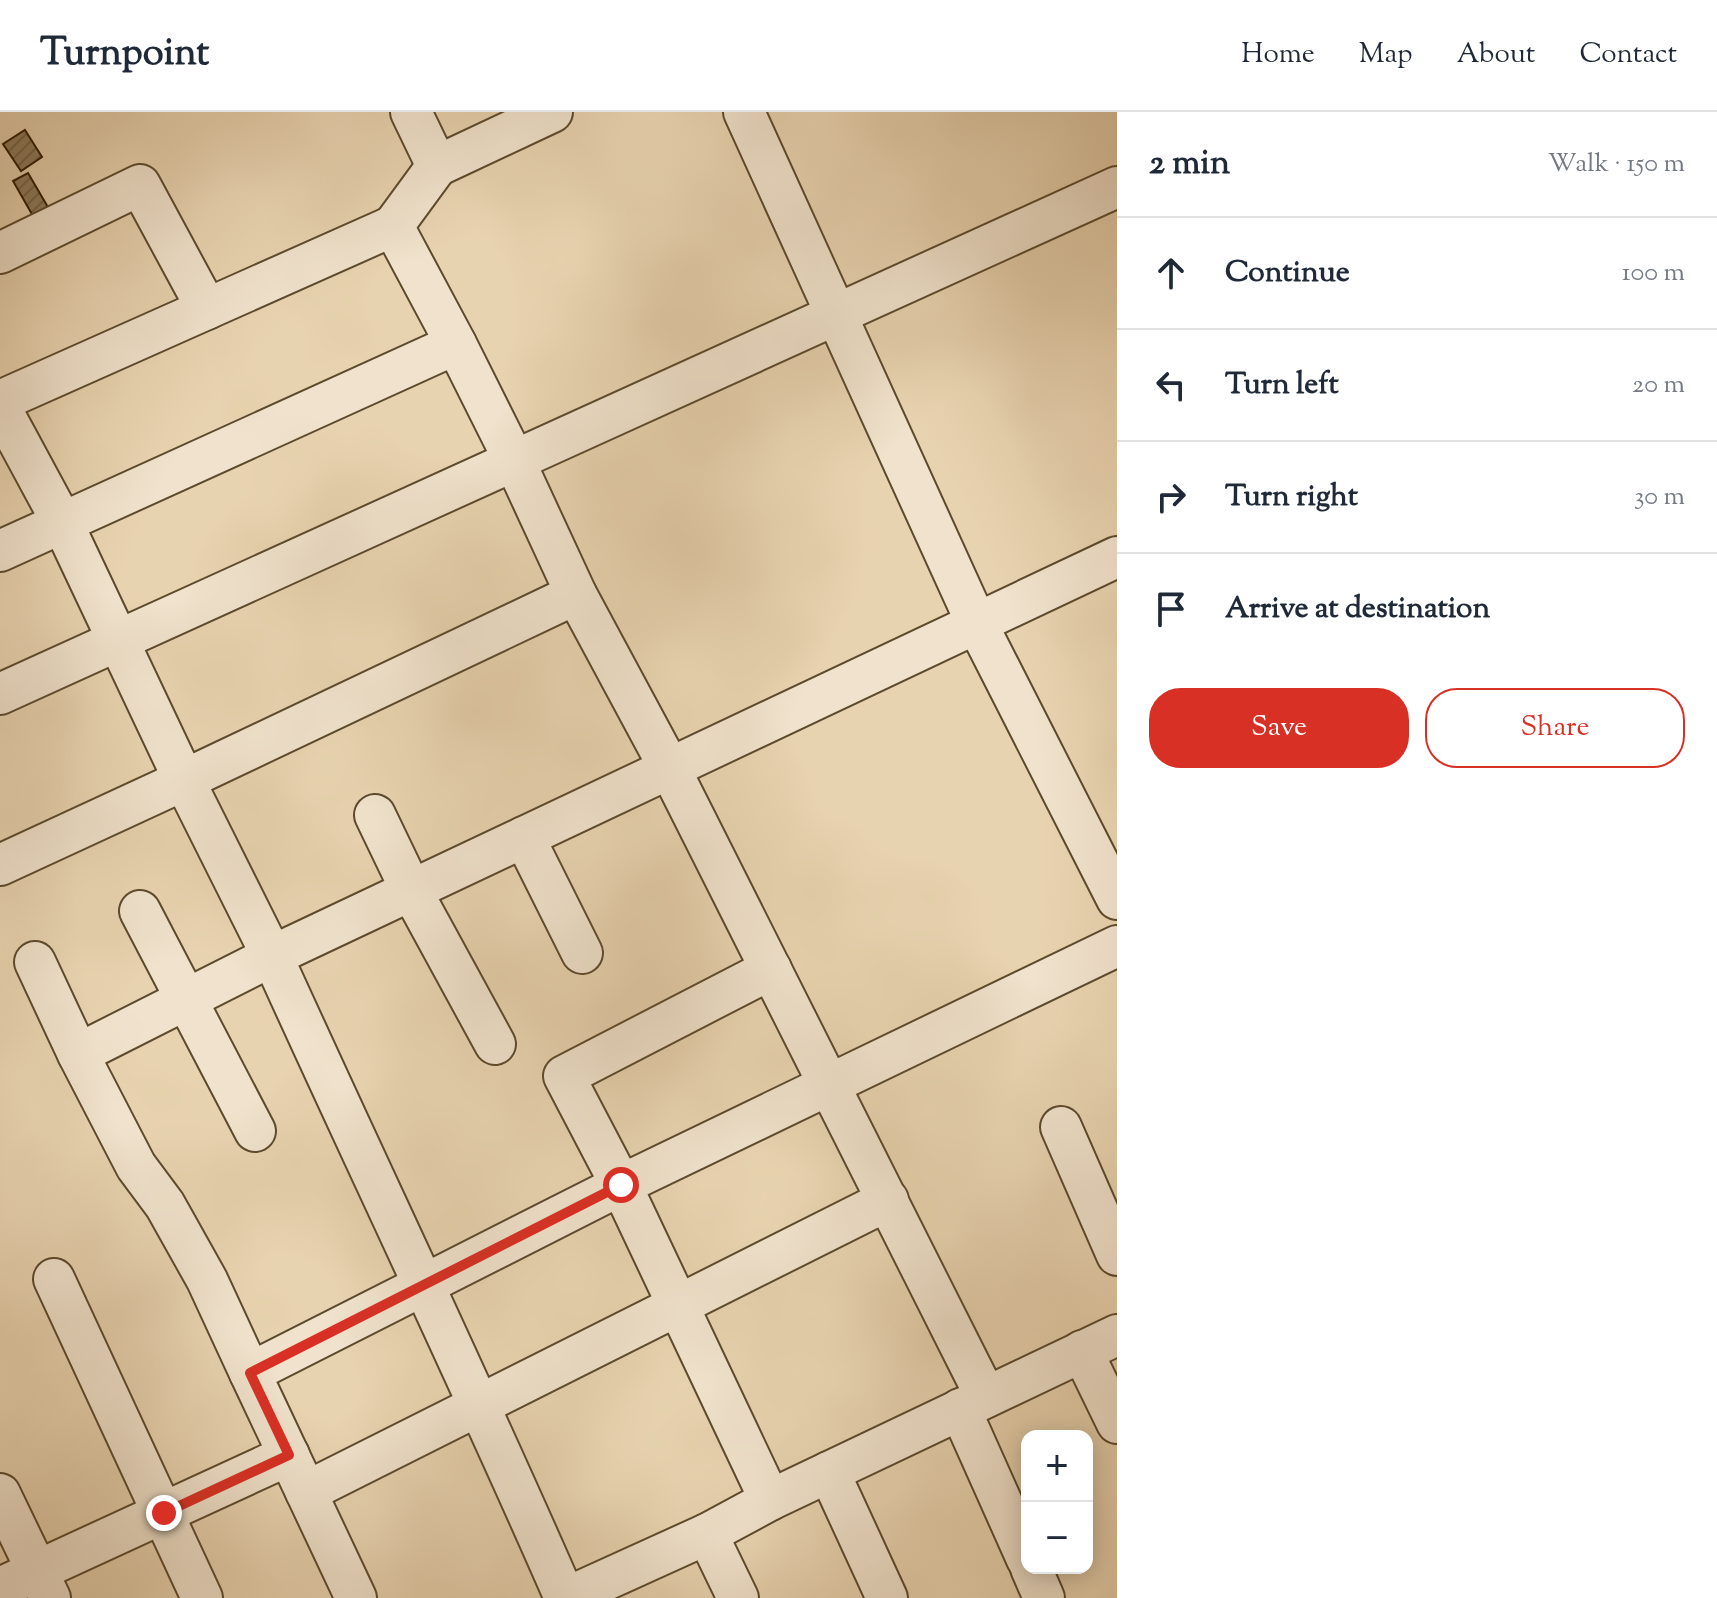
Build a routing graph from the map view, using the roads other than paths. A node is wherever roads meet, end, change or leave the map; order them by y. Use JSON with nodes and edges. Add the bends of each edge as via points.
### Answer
{"nodes":[{"id":1,"x":411,"y":112,"type":"edge"},
{"id":2,"x":552,"y":112,"type":"edge"},
{"id":3,"x":744,"y":112,"type":"edge"},
{"id":4,"x":437,"y":166,"type":"junction"},
{"id":5,"x":1117,"y":187,"type":"edge"},
{"id":6,"x":393,"y":226,"type":"junction"},
{"id":7,"x":0,"y":253,"type":"edge"},
{"id":8,"x":207,"y":309,"type":"junction"},
{"id":9,"x":837,"y":314,"type":"junction"},
{"id":10,"x":456,"y":344,"type":"junction"},
{"id":11,"x":0,"y":404,"type":"edge"},
{"id":12,"x":514,"y":460,"type":"junction"},
{"id":13,"x":62,"y":522,"type":"junction"},
{"id":14,"x":0,"y":551,"type":"edge"},
{"id":15,"x":1117,"y":557,"type":"edge"},
{"id":16,"x":576,"y":594,"type":"junction"},
{"id":17,"x":976,"y":622,"type":"junction"},
{"id":18,"x":117,"y":641,"type":"junction"},
{"id":19,"x":0,"y":694,"type":"edge"},
{"id":20,"x":669,"y":767,"type":"junction"},
{"id":21,"x":184,"y":780,"type":"junction"},
{"id":22,"x":375,"y":815,"type":"dead end"},
{"id":23,"x":524,"y":837,"type":"junction"},
{"id":24,"x":0,"y":865,"type":"edge"},
{"id":25,"x":411,"y":890,"type":"junction"},
{"id":26,"x":1117,"y":899,"type":"edge"},
{"id":27,"x":140,"y":911,"type":"dead end"},
{"id":28,"x":1117,"y":946,"type":"edge"},
{"id":29,"x":582,"y":953,"type":"dead end"},
{"id":30,"x":272,"y":956,"type":"junction"},
{"id":31,"x":35,"y":962,"type":"dead end"},
{"id":32,"x":771,"y":969,"type":"junction"},
{"id":33,"x":186,"y":1000,"type":"junction"},
{"id":34,"x":495,"y":1044,"type":"dead end"},
{"id":35,"x":78,"y":1054,"type":"junction"},
{"id":36,"x":830,"y":1084,"type":"junction"},
{"id":37,"x":1061,"y":1127,"type":"dead end"},
{"id":38,"x":255,"y":1131,"type":"dead end"},
{"id":39,"x":621,"y":1185,"type":"junction"},
{"id":40,"x":888,"y":1200,"type":"junction"},
{"id":41,"x":1117,"y":1255,"type":"edge"},
{"id":42,"x":54,"y":1279,"type":"dead end"},
{"id":43,"x":422,"y":1284,"type":"junction"},
{"id":44,"x":677,"y":1306,"type":"junction"},
{"id":45,"x":1100,"y":1343,"type":"edge"},
{"id":46,"x":250,"y":1373,"type":"junction"},
{"id":47,"x":973,"y":1403,"type":"junction"},
{"id":48,"x":480,"y":1404,"type":"junction"},
{"id":49,"x":1117,"y":1423,"type":"edge"},
{"id":50,"x":289,"y":1455,"type":"junction"},
{"id":51,"x":829,"y":1472,"type":"junction"},
{"id":52,"x":306,"y":1492,"type":"junction"},
{"id":53,"x":0,"y":1494,"type":"edge"},
{"id":54,"x":770,"y":1500,"type":"junction"},
{"id":55,"x":164,"y":1513,"type":"junction"},
{"id":56,"x":707,"y":1534,"type":"junction"},
{"id":57,"x":1021,"y":1542,"type":"edge"},
{"id":58,"x":1034,"y":1574,"type":"edge"},
{"id":59,"x":44,"y":1584,"type":"edge"},
{"id":60,"x":624,"y":1586,"type":"edge"},
{"id":61,"x":0,"y":1588,"type":"edge"},
{"id":62,"x":202,"y":1598,"type":"edge"},
{"id":63,"x":356,"y":1598,"type":"edge"},
{"id":64,"x":565,"y":1598,"type":"edge"},
{"id":65,"x":738,"y":1598,"type":"edge"},
{"id":66,"x":887,"y":1598,"type":"edge"},
{"id":67,"x":1044,"y":1598,"type":"edge"}],
"edges":[{"from":1,"to":4,"type":"street"},
{"from":2,"to":4,"type":"street"},
{"from":3,"to":9,"type":"street"},
{"from":4,"to":6,"type":"street"},
{"from":5,"to":9,"type":"street"},
{"from":6,"to":8,"type":"street"},
{"from":6,"to":10,"type":"street"},
{"from":7,"to":8,"type":"street","via":[[140,185]]},
{"from":8,"to":11,"type":"street"},
{"from":9,"to":12,"type":"street"},
{"from":9,"to":17,"type":"street"},
{"from":10,"to":12,"type":"street"},
{"from":10,"to":13,"type":"street"},
{"from":11,"to":13,"type":"street"},
{"from":12,"to":16,"type":"street"},
{"from":12,"to":18,"type":"street"},
{"from":13,"to":14,"type":"street"},
{"from":13,"to":18,"type":"street"},
{"from":15,"to":17,"type":"street"},
{"from":16,"to":20,"type":"street"},
{"from":16,"to":21,"type":"street"},
{"from":17,"to":20,"type":"street"},
{"from":17,"to":26,"type":"street"},
{"from":18,"to":19,"type":"street"},
{"from":18,"to":21,"type":"street"},
{"from":20,"to":23,"type":"street"},
{"from":20,"to":32,"type":"street"},
{"from":21,"to":24,"type":"street"},
{"from":21,"to":30,"type":"street"},
{"from":22,"to":25,"type":"street"},
{"from":23,"to":25,"type":"street"},
{"from":23,"to":29,"type":"street"},
{"from":25,"to":30,"type":"street"},
{"from":25,"to":34,"type":"street"},
{"from":27,"to":33,"type":"street"},
{"from":28,"to":36,"type":"street"},
{"from":30,"to":33,"type":"street"},
{"from":30,"to":43,"type":"street"},
{"from":31,"to":35,"type":"street"},
{"from":32,"to":36,"type":"street"},
{"from":32,"to":39,"type":"street","via":[[564,1076]]},
{"from":33,"to":35,"type":"street"},
{"from":33,"to":38,"type":"street"},
{"from":35,"to":46,"type":"street","via":[[136,1166],[207,1280]]},
{"from":36,"to":39,"type":"street"},
{"from":36,"to":40,"type":"street"},
{"from":37,"to":41,"type":"street"},
{"from":39,"to":43,"type":"street"},
{"from":39,"to":44,"type":"street"},
{"from":40,"to":44,"type":"street"},
{"from":40,"to":47,"type":"street"},
{"from":42,"to":55,"type":"street"},
{"from":43,"to":46,"type":"street"},
{"from":43,"to":48,"type":"street"},
{"from":44,"to":48,"type":"street"},
{"from":44,"to":54,"type":"street"},
{"from":45,"to":47,"type":"street"},
{"from":45,"to":49,"type":"street"},
{"from":46,"to":50,"type":"street"},
{"from":47,"to":51,"type":"street"},
{"from":47,"to":57,"type":"street"},
{"from":48,"to":52,"type":"street"},
{"from":48,"to":64,"type":"street"},
{"from":50,"to":52,"type":"street"},
{"from":50,"to":55,"type":"street"},
{"from":51,"to":54,"type":"street"},
{"from":51,"to":66,"type":"street"},
{"from":52,"to":63,"type":"street"},
{"from":53,"to":59,"type":"street"},
{"from":54,"to":56,"type":"street"},
{"from":55,"to":59,"type":"street"},
{"from":55,"to":62,"type":"street"},
{"from":56,"to":60,"type":"street"},
{"from":56,"to":65,"type":"street"},
{"from":58,"to":67,"type":"street"},
{"from":59,"to":61,"type":"street"},
{"from":60,"to":64,"type":"street"}]}
